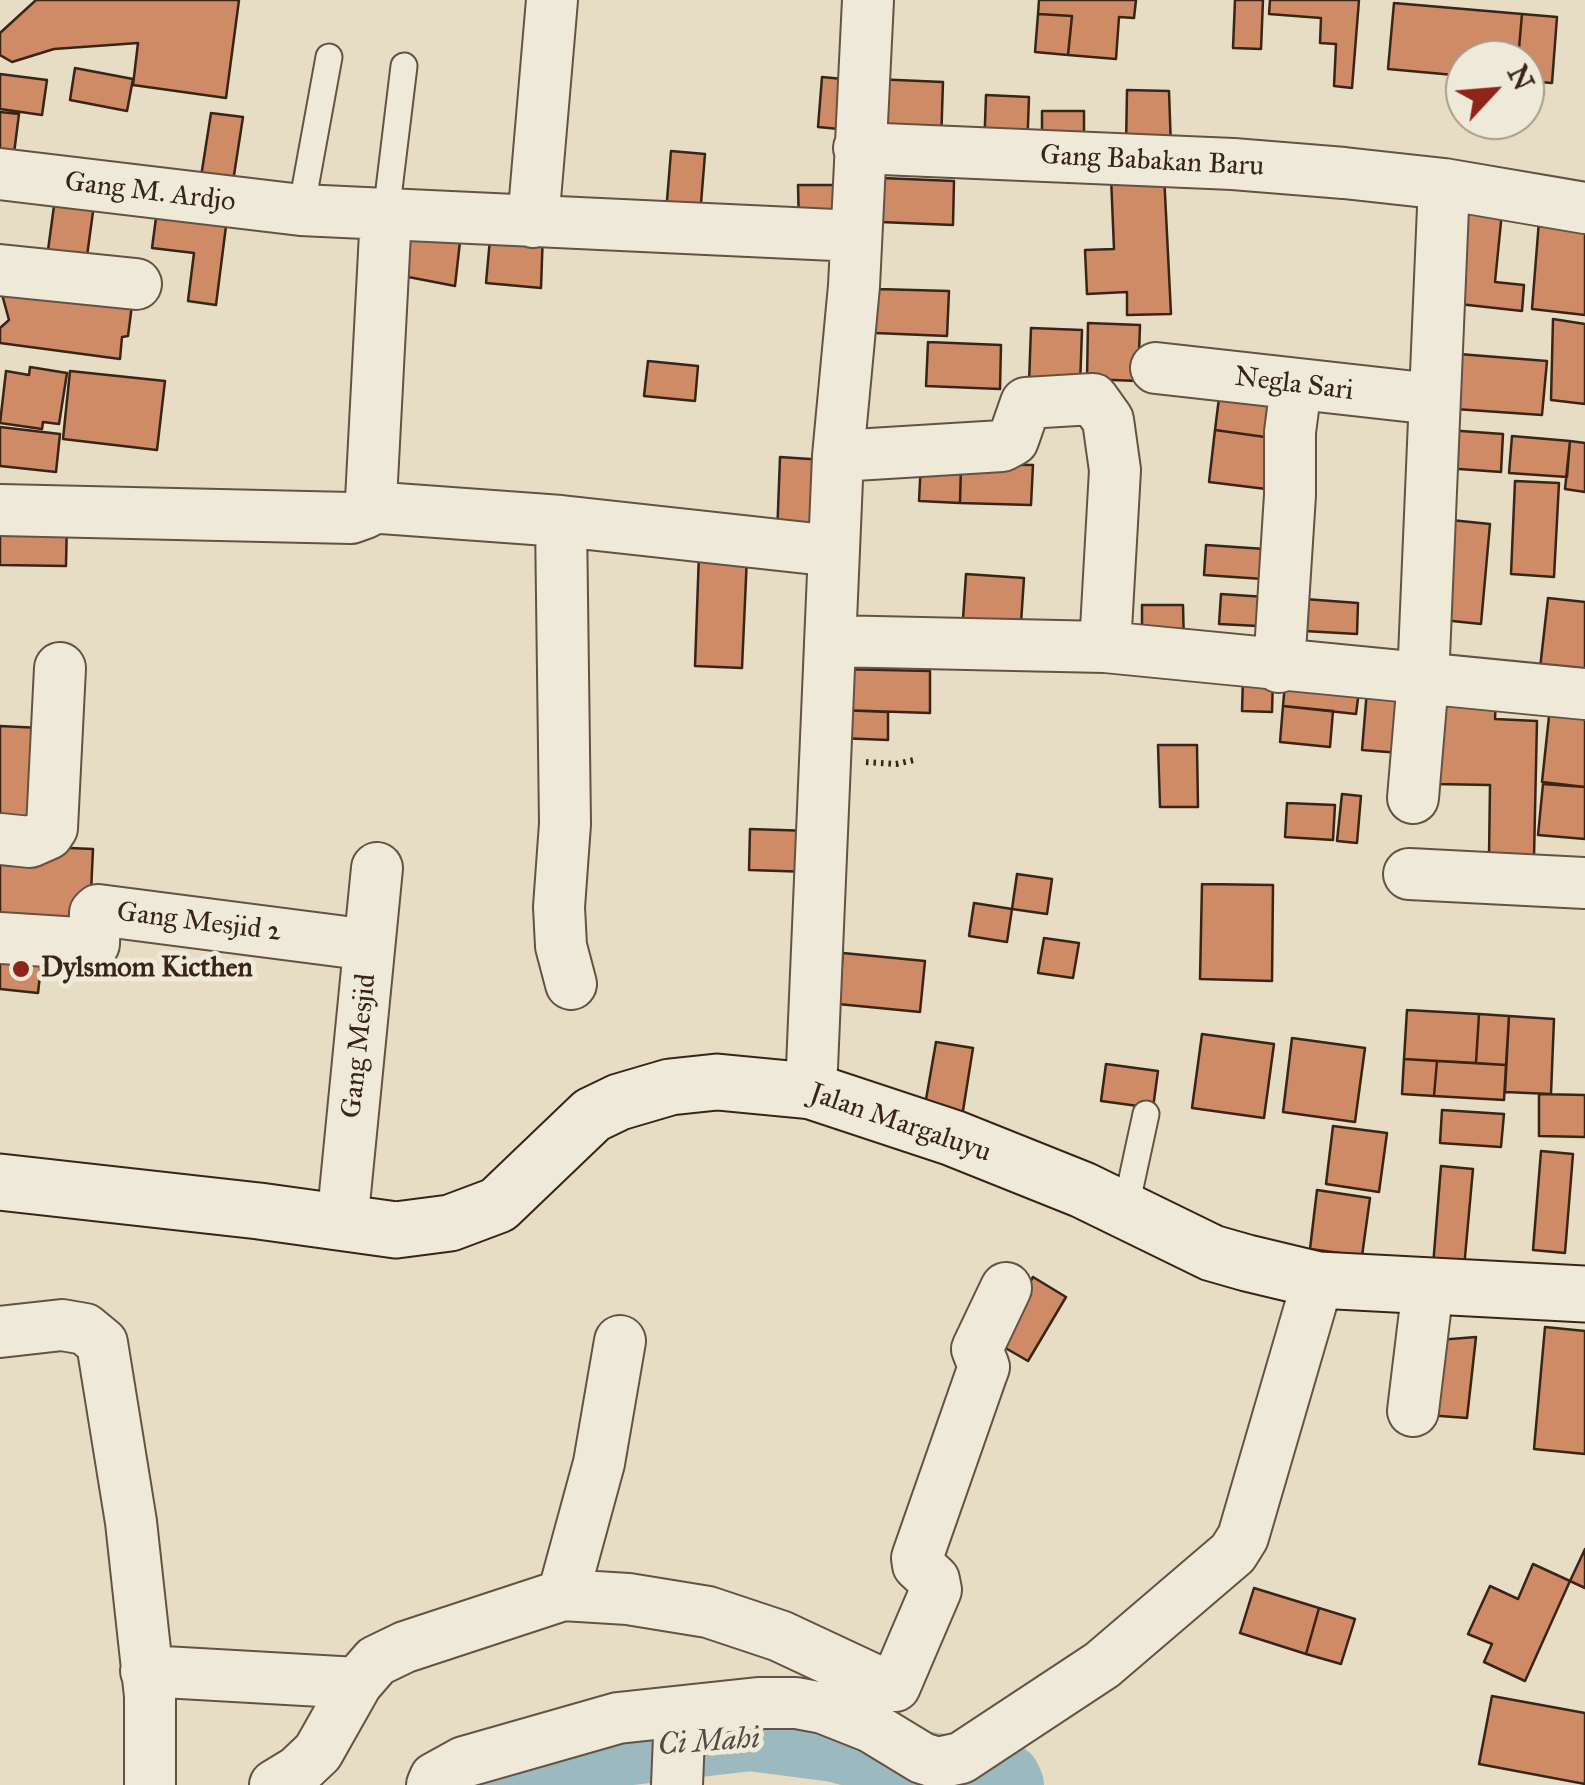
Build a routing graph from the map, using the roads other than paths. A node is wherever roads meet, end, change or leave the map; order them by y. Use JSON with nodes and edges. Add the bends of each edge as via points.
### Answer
{"nodes":[{"id":1,"x":552,"y":0,"type":"edge"},
{"id":2,"x":868,"y":0,"type":"edge"},
{"id":3,"x":328,"y":57,"type":"dead end"},
{"id":4,"x":404,"y":66,"type":"dead end"},
{"id":5,"x":859,"y":148,"type":"junction"},
{"id":6,"x":0,"y":174,"type":"edge"},
{"id":7,"x":1444,"y":184,"type":"junction"},
{"id":8,"x":1585,"y":208,"type":"edge"},
{"id":9,"x":301,"y":210,"type":"junction"},
{"id":10,"x":386,"y":214,"type":"junction"},
{"id":11,"x":533,"y":222,"type":"junction"},
{"id":12,"x":856,"y":236,"type":"junction"},
{"id":13,"x":0,"y":270,"type":"edge"},
{"id":14,"x":136,"y":284,"type":"dead end"},
{"id":15,"x":1156,"y":368,"type":"dead end"},
{"id":16,"x":1296,"y":386,"type":"junction"},
{"id":17,"x":1433,"y":400,"type":"junction"},
{"id":18,"x":838,"y":456,"type":"junction"},
{"id":19,"x":368,"y":507,"type":"junction"},
{"id":20,"x":0,"y":510,"type":"edge"},
{"id":21,"x":561,"y":520,"type":"junction"},
{"id":22,"x":834,"y":551,"type":"junction"},
{"id":23,"x":830,"y":641,"type":"junction"},
{"id":24,"x":1105,"y":648,"type":"junction"},
{"id":25,"x":1279,"y":667,"type":"junction"},
{"id":26,"x":60,"y":668,"type":"dead end"},
{"id":27,"x":1423,"y":680,"type":"junction"},
{"id":28,"x":1585,"y":694,"type":"edge"},
{"id":29,"x":1413,"y":798,"type":"dead end"},
{"id":30,"x":0,"y":839,"type":"edge"},
{"id":31,"x":377,"y":868,"type":"dead end"},
{"id":32,"x":1409,"y":874,"type":"dead end"},
{"id":33,"x":1585,"y":883,"type":"edge"},
{"id":34,"x":0,"y":938,"type":"edge"},
{"id":35,"x":370,"y":945,"type":"junction"},
{"id":36,"x":571,"y":984,"type":"dead end"},
{"id":37,"x":811,"y":1091,"type":"junction"},
{"id":38,"x":1146,"y":1114,"type":"dead end"},
{"id":39,"x":0,"y":1182,"type":"edge"},
{"id":40,"x":1125,"y":1211,"type":"junction"},
{"id":41,"x":342,"y":1224,"type":"junction"},
{"id":42,"x":1318,"y":1280,"type":"junction"},
{"id":43,"x":1428,"y":1287,"type":"junction"},
{"id":44,"x":1006,"y":1288,"type":"dead end"},
{"id":45,"x":1585,"y":1294,"type":"edge"},
{"id":46,"x":0,"y":1332,"type":"edge"},
{"id":47,"x":620,"y":1340,"type":"dead end"},
{"id":48,"x":1413,"y":1411,"type":"dead end"},
{"id":49,"x":564,"y":1596,"type":"junction"},
{"id":50,"x":146,"y":1671,"type":"junction"},
{"id":51,"x":357,"y":1683,"type":"junction"},
{"id":52,"x":883,"y":1706,"type":"junction"},
{"id":53,"x":679,"y":1720,"type":"junction"},
{"id":54,"x":677,"y":1782,"type":"edge"},
{"id":55,"x":150,"y":1785,"type":"edge"},
{"id":56,"x":275,"y":1785,"type":"edge"},
{"id":57,"x":432,"y":1785,"type":"edge"}],
"edges":[{"from":1,"to":11,"type":"street"},
{"from":2,"to":5,"type":"street"},
{"from":3,"to":9,"type":"lane"},
{"from":4,"to":10,"type":"lane"},
{"from":5,"to":7,"type":"street","name":"Gang Babakan Baru","via":[[1233,164]]},
{"from":5,"to":12,"type":"street"},
{"from":6,"to":9,"type":"street","name":"Gang M. Ardjo"},
{"from":7,"to":8,"type":"street","name":"Gang Babakan Baru"},
{"from":7,"to":17,"type":"street"},
{"from":9,"to":10,"type":"street","name":"Gang M. Ardjo"},
{"from":10,"to":11,"type":"street","name":"Gang M. Ardjo"},
{"from":10,"to":19,"type":"street"},
{"from":11,"to":12,"type":"street","name":"Gang M. Ardjo"},
{"from":12,"to":18,"type":"street"},
{"from":13,"to":14,"type":"street"},
{"from":15,"to":16,"type":"street","name":"Negla Sari"},
{"from":16,"to":17,"type":"street","name":"Negla Sari"},
{"from":16,"to":25,"type":"street"},
{"from":17,"to":27,"type":"street"},
{"from":18,"to":22,"type":"street"},
{"from":18,"to":24,"type":"street","via":[[1002,446],[1013,440],[1026,403],[1093,399],[1108,420],[1115,470]]},
{"from":19,"to":20,"type":"street","via":[[351,518]]},
{"from":19,"to":21,"type":"street"},
{"from":21,"to":22,"type":"street"},
{"from":21,"to":36,"type":"street","via":[[565,824],[559,907],[560,946]]},
{"from":22,"to":23,"type":"street"},
{"from":23,"to":24,"type":"street"},
{"from":23,"to":37,"type":"street"},
{"from":24,"to":25,"type":"street"},
{"from":25,"to":27,"type":"street"},
{"from":26,"to":30,"type":"street","via":[[52,828],[30,842]]},
{"from":27,"to":28,"type":"street"},
{"from":27,"to":29,"type":"street"},
{"from":31,"to":35,"type":"street","name":"Gang Mesjid"},
{"from":32,"to":33,"type":"street"},
{"from":34,"to":35,"type":"street","name":"Gang Mesjid 2","via":[[94,944],[98,910]]},
{"from":35,"to":41,"type":"street","name":"Gang Mesjid"},
{"from":37,"to":40,"type":"main road","name":"Jalan Margaluyu","via":[[952,1138]]},
{"from":37,"to":41,"type":"main road","name":"Jalan Margaluyu","via":[[717,1082],[670,1087],[592,1114],[498,1205],[450,1223],[396,1230]]},
{"from":38,"to":40,"type":"lane"},
{"from":39,"to":41,"type":"main road","name":"Jalan Margaluyu"},
{"from":40,"to":42,"type":"main road","name":"Jalan Margaluyu","via":[[1212,1253]]},
{"from":42,"to":43,"type":"main road","name":"Jalan Margaluyu"},
{"from":42,"to":52,"type":"street","via":[[1233,1553],[1102,1664],[952,1763],[922,1758]]},
{"from":43,"to":45,"type":"main road","name":"Jalan Margaluyu"},
{"from":43,"to":48,"type":"street"},
{"from":44,"to":52,"type":"street","via":[[976,1350],[982,1375],[917,1558],[936,1590]]},
{"from":46,"to":50,"type":"street","via":[[62,1326],[84,1329],[102,1343]]},
{"from":47,"to":49,"type":"street","via":[[599,1464]]},
{"from":49,"to":51,"type":"street","via":[[405,1647],[376,1661]]},
{"from":49,"to":52,"type":"street","via":[[708,1612],[780,1636],[872,1679]]},
{"from":50,"to":51,"type":"street"},
{"from":50,"to":55,"type":"street"},
{"from":51,"to":56,"type":"street","via":[[318,1752]]},
{"from":52,"to":53,"type":"street","via":[[796,1703]]},
{"from":53,"to":54,"type":"street"},
{"from":53,"to":57,"type":"street","via":[[618,1718],[464,1762]]}]}
